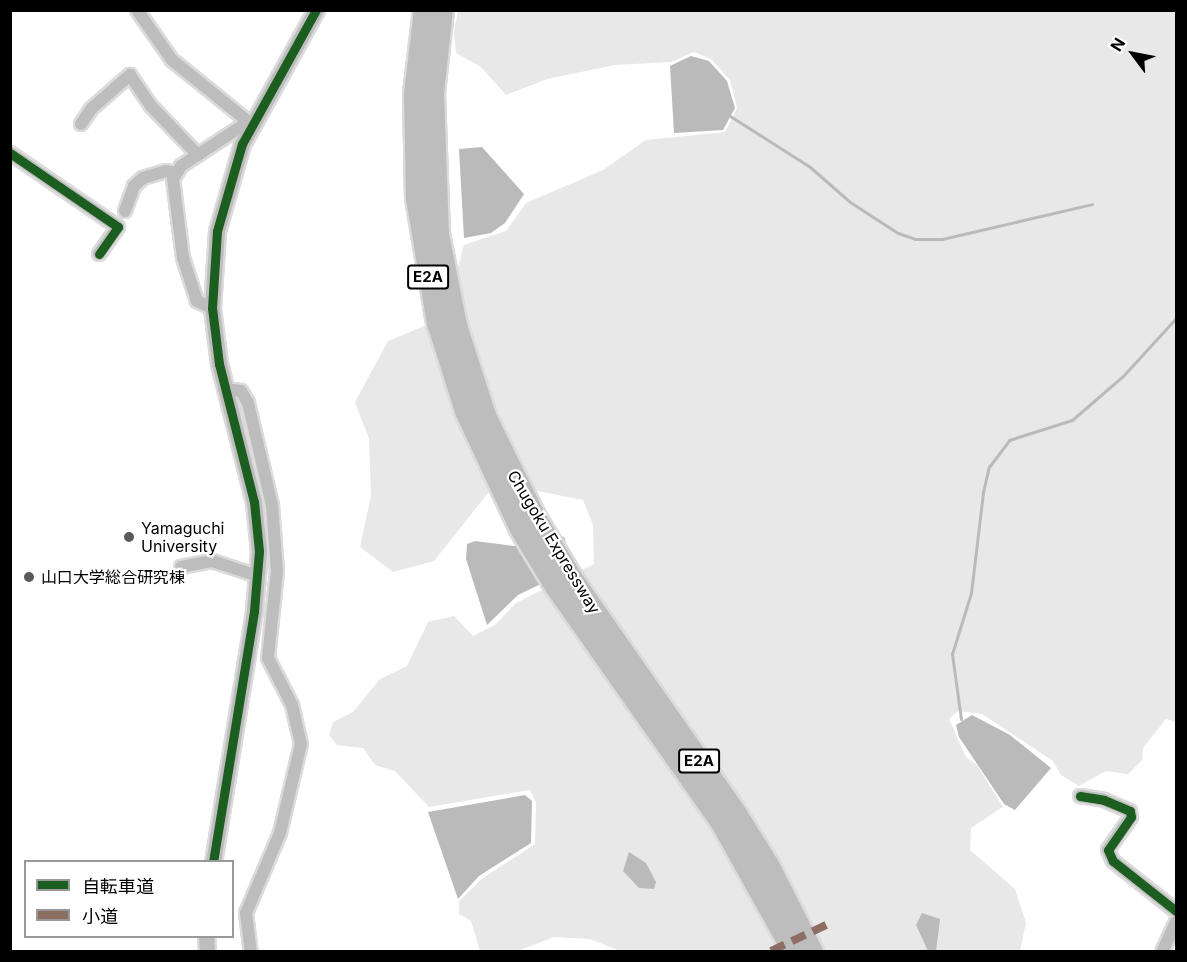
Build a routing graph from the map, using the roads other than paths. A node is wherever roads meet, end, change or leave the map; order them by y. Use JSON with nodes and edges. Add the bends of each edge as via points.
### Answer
{"nodes":[{"id":1,"x":137,"y":10,"type":"edge"},
{"id":2,"x":316,"y":10,"type":"edge"},
{"id":3,"x":425,"y":10,"type":"edge"},
{"id":4,"x":442,"y":10,"type":"edge"},
{"id":5,"x":250,"y":123,"type":"junction"},
{"id":6,"x":81,"y":124,"type":"dead end"},
{"id":7,"x":10,"y":153,"type":"edge"},
{"id":8,"x":198,"y":155,"type":"junction"},
{"id":9,"x":175,"y":173,"type":"junction"},
{"id":10,"x":125,"y":211,"type":"dead end"},
{"id":11,"x":99,"y":254,"type":"dead end"},
{"id":12,"x":212,"y":308,"type":"junction"},
{"id":13,"x":224,"y":389,"type":"junction"},
{"id":14,"x":528,"y":522,"type":"junction"},
{"id":15,"x":181,"y":567,"type":"dead end"},
{"id":16,"x":258,"y":576,"type":"junction"},
{"id":17,"x":565,"y":583,"type":"junction"},
{"id":18,"x":1080,"y":796,"type":"dead end"},
{"id":19,"x":213,"y":860,"type":"edge"},
{"id":20,"x":1176,"y":911,"type":"edge"},
{"id":21,"x":1176,"y":922,"type":"edge"},
{"id":22,"x":251,"y":951,"type":"edge"},
{"id":23,"x":794,"y":951,"type":"edge"},
{"id":24,"x":812,"y":951,"type":"edge"},
{"id":25,"x":1162,"y":951,"type":"edge"}],
"edges":[{"from":1,"to":5,"type":"street","via":[[172,60]]},
{"from":2,"to":5,"type":"street"},
{"from":3,"to":14,"type":"highway","name":"Chugoku Expressway","number":"E2A","via":[[415,94],[415,139],[417,198],[429,278],[462,402]]},
{"from":4,"to":14,"type":"highway","name":"Chugoku Expressway","number":"E2A","via":[[432,141],[438,234],[449,294],[485,416]]},
{"from":5,"to":8,"type":"street"},
{"from":5,"to":12,"type":"street","via":[[222,204]]},
{"from":6,"to":8,"type":"street","via":[[130,75],[151,106]]},
{"from":7,"to":11,"type":"street","via":[[118,227]]},
{"from":8,"to":9,"type":"street"},
{"from":9,"to":10,"type":"street","via":[[166,171],[143,178],[134,186]]},
{"from":9,"to":12,"type":"street","via":[[173,192],[183,258],[197,301]]},
{"from":12,"to":13,"type":"street"},
{"from":13,"to":16,"type":"street","via":[[254,502]]},
{"from":13,"to":22,"type":"street","via":[[241,391],[248,403],[272,505],[277,571],[268,658],[292,705],[301,744],[278,842],[246,913]]},
{"from":14,"to":17,"type":"highway","name":"Chugoku Expressway","number":"E2A"},
{"from":15,"to":16,"type":"street","via":[[212,561]]},
{"from":16,"to":19,"type":"street"},
{"from":17,"to":23,"type":"highway","name":"Chugoku Expressway","number":"E2A","via":[[722,823]]},
{"from":17,"to":24,"type":"highway","name":"Chugoku Expressway","number":"E2A","via":[[736,814],[769,867]]},
{"from":18,"to":20,"type":"street","via":[[1104,800],[1130,811],[1131,817],[1108,850],[1113,861]]},
{"from":21,"to":25,"type":"street"}]}
